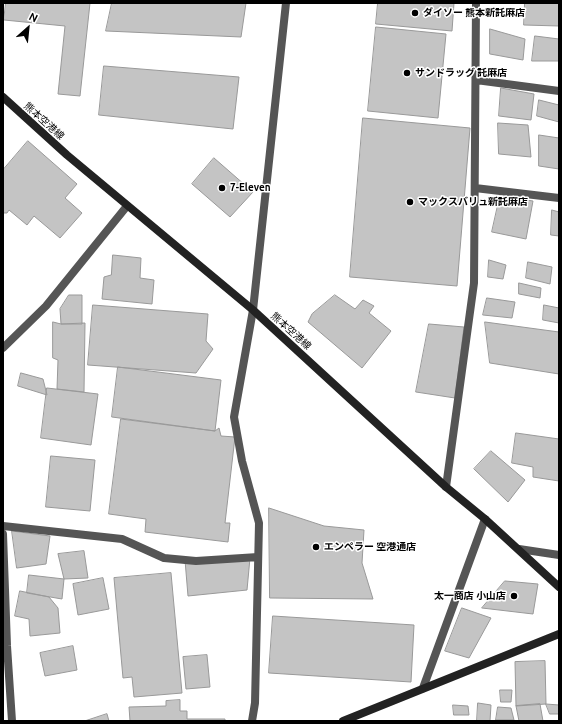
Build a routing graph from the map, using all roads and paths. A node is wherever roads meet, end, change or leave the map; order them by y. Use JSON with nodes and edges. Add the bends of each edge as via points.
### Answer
{"nodes":[{"id":1,"x":286,"y":3,"type":"edge"},
{"id":2,"x":476,"y":3,"type":"edge"},
{"id":3,"x":476,"y":80,"type":"junction"},
{"id":4,"x":559,"y":91,"type":"edge"},
{"id":5,"x":3,"y":97,"type":"edge"},
{"id":6,"x":475,"y":188,"type":"junction"},
{"id":7,"x":559,"y":198,"type":"edge"},
{"id":8,"x":128,"y":206,"type":"junction"},
{"id":9,"x":253,"y":310,"type":"junction"},
{"id":10,"x":3,"y":348,"type":"edge"},
{"id":11,"x":446,"y":487,"type":"junction"},
{"id":12,"x":485,"y":519,"type":"junction"},
{"id":13,"x":3,"y":526,"type":"edge"},
{"id":14,"x":3,"y":534,"type":"edge"},
{"id":15,"x":519,"y":549,"type":"junction"},
{"id":16,"x":559,"y":555,"type":"edge"},
{"id":17,"x":258,"y":557,"type":"junction"},
{"id":18,"x":559,"y":587,"type":"edge"},
{"id":19,"x":559,"y":634,"type":"edge"},
{"id":20,"x":423,"y":688,"type":"junction"},
{"id":21,"x":12,"y":721,"type":"edge"},
{"id":22,"x":252,"y":721,"type":"edge"},
{"id":23,"x":343,"y":721,"type":"edge"}],
"edges":[{"from":1,"to":9,"type":"street"},
{"from":2,"to":3,"type":"street"},
{"from":3,"to":4,"type":"street"},
{"from":3,"to":6,"type":"street"},
{"from":5,"to":8,"type":"main road","name":"熊本空港線","via":[[67,156]]},
{"from":6,"to":7,"type":"street"},
{"from":6,"to":11,"type":"street","via":[[474,283]]},
{"from":8,"to":9,"type":"main road","name":"熊本空港線"},
{"from":8,"to":10,"type":"street","via":[[46,306]]},
{"from":9,"to":11,"type":"main road","name":"熊本空港線"},
{"from":9,"to":17,"type":"street","via":[[234,417],[242,461],[259,524]]},
{"from":11,"to":12,"type":"main road","name":"熊本空港線"},
{"from":12,"to":15,"type":"main road","name":"熊本空港線"},
{"from":12,"to":20,"type":"street"},
{"from":13,"to":17,"type":"street","via":[[122,540],[164,558],[196,561]]},
{"from":14,"to":21,"type":"street"},
{"from":15,"to":16,"type":"street"},
{"from":15,"to":18,"type":"main road","name":"熊本空港線"},
{"from":17,"to":22,"type":"street","via":[[255,703]]},
{"from":19,"to":20,"type":"main road"},
{"from":20,"to":23,"type":"main road"}]}
